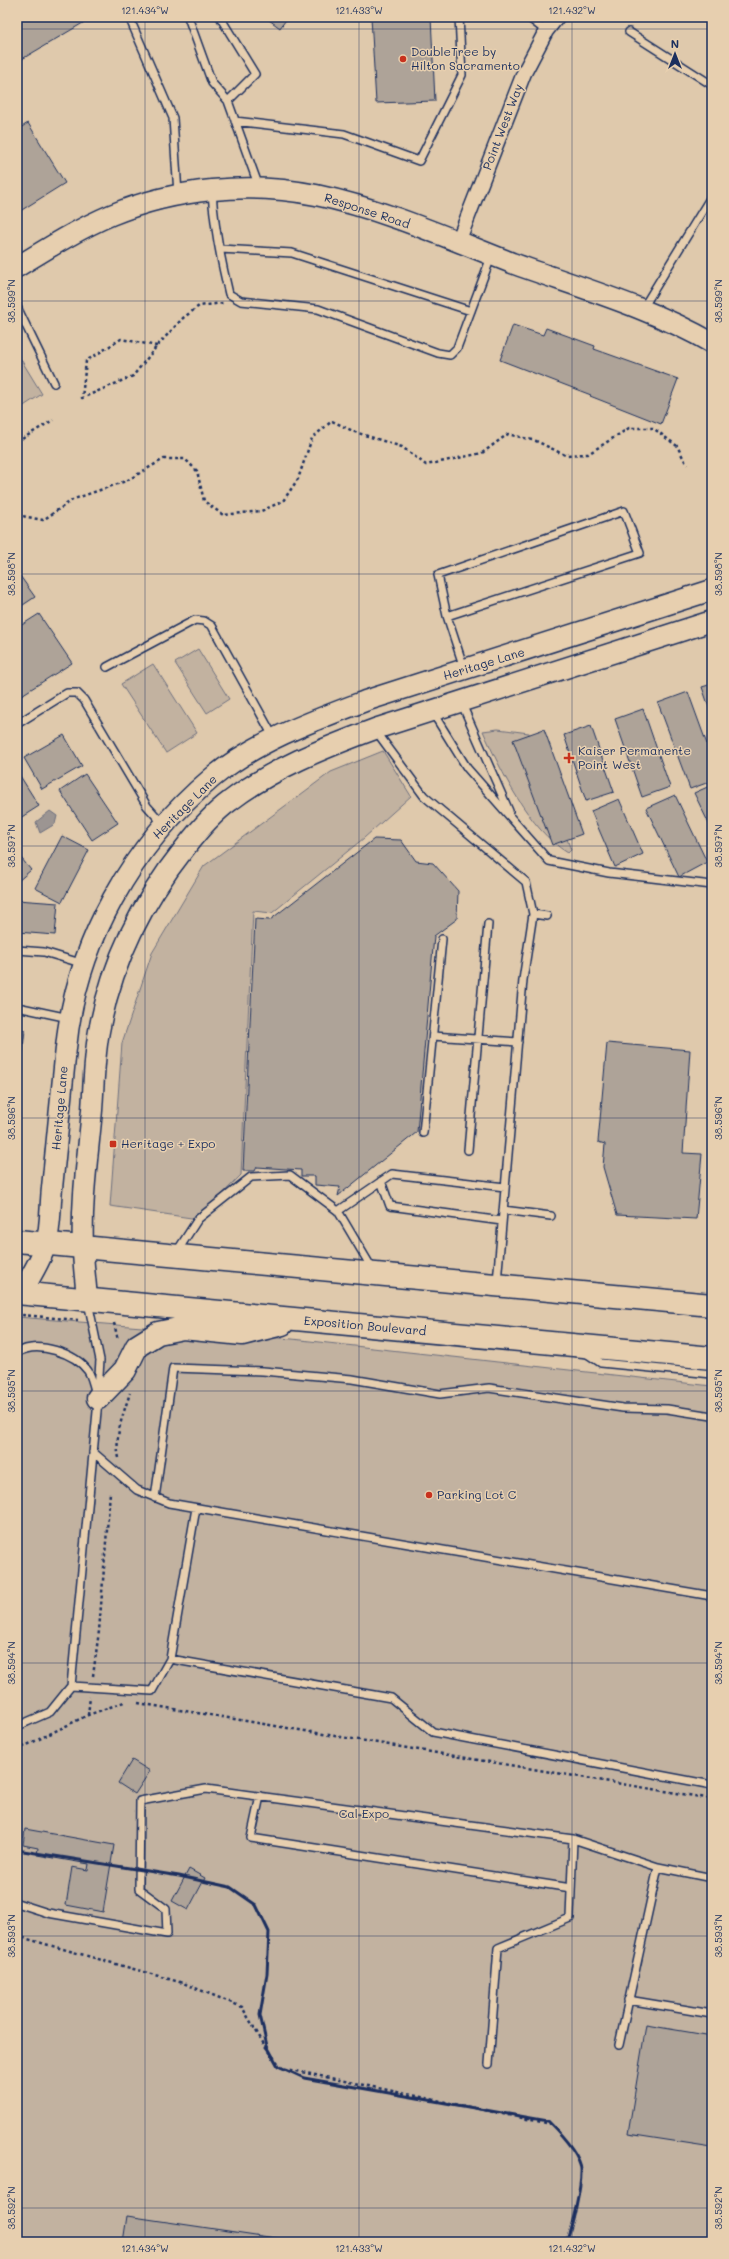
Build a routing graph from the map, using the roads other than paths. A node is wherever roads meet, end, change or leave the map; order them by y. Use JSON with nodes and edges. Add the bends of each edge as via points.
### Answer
{"nodes":[{"id":1,"x":129,"y":17,"type":"edge"},
{"id":2,"x":188,"y":17,"type":"edge"},
{"id":3,"x":220,"y":17,"type":"edge"},
{"id":4,"x":459,"y":17,"type":"edge"},
{"id":5,"x":528,"y":17,"type":"edge"},
{"id":6,"x":557,"y":17,"type":"edge"},
{"id":7,"x":546,"y":31,"type":"junction"},
{"id":8,"x":629,"y":32,"type":"dead end"},
{"id":9,"x":712,"y":85,"type":"edge"},
{"id":10,"x":228,"y":101,"type":"junction"},
{"id":11,"x":235,"y":121,"type":"junction"},
{"id":12,"x":260,"y":189,"type":"junction"},
{"id":13,"x":212,"y":190,"type":"junction"},
{"id":14,"x":712,"y":195,"type":"edge"},
{"id":15,"x":178,"y":196,"type":"junction"},
{"id":16,"x":458,"y":242,"type":"junction"},
{"id":17,"x":220,"y":249,"type":"junction"},
{"id":18,"x":492,"y":255,"type":"junction"},
{"id":19,"x":17,"y":267,"type":"edge"},
{"id":20,"x":17,"y":307,"type":"edge"},
{"id":21,"x":471,"y":311,"type":"junction"},
{"id":22,"x":642,"y":311,"type":"junction"},
{"id":23,"x":712,"y":343,"type":"edge"},
{"id":24,"x":54,"y":383,"type":"dead end"},
{"id":25,"x":712,"y":590,"type":"edge"},
{"id":26,"x":448,"y":616,"type":"junction"},
{"id":27,"x":712,"y":621,"type":"edge"},
{"id":28,"x":107,"y":667,"type":"dead end"},
{"id":29,"x":465,"y":670,"type":"junction"},
{"id":30,"x":461,"y":701,"type":"junction"},
{"id":31,"x":432,"y":711,"type":"junction"},
{"id":32,"x":17,"y":724,"type":"edge"},
{"id":33,"x":375,"y":729,"type":"junction"},
{"id":34,"x":274,"y":738,"type":"junction"},
{"id":35,"x":512,"y":819,"type":"junction"},
{"id":36,"x":165,"y":826,"type":"junction"},
{"id":37,"x":712,"y":886,"type":"edge"},
{"id":38,"x":533,"y":914,"type":"junction"},
{"id":39,"x":547,"y":916,"type":"dead end"},
{"id":40,"x":488,"y":924,"type":"dead end"},
{"id":41,"x":442,"y":939,"type":"dead end"},
{"id":42,"x":17,"y":950,"type":"edge"},
{"id":43,"x":84,"y":964,"type":"junction"},
{"id":44,"x":22,"y":1008,"type":"dead end"},
{"id":45,"x":69,"y":1018,"type":"junction"},
{"id":46,"x":433,"y":1036,"type":"junction"},
{"id":47,"x":478,"y":1039,"type":"junction"},
{"id":48,"x":518,"y":1042,"type":"junction"},
{"id":49,"x":423,"y":1133,"type":"dead end"},
{"id":50,"x":468,"y":1150,"type":"dead end"},
{"id":51,"x":381,"y":1181,"type":"junction"},
{"id":52,"x":505,"y":1187,"type":"junction"},
{"id":53,"x":338,"y":1210,"type":"junction"},
{"id":54,"x":503,"y":1210,"type":"junction"},
{"id":55,"x":550,"y":1216,"type":"dead end"},
{"id":56,"x":502,"y":1221,"type":"junction"},
{"id":57,"x":17,"y":1241,"type":"edge"},
{"id":58,"x":46,"y":1244,"type":"junction"},
{"id":59,"x":82,"y":1247,"type":"junction"},
{"id":60,"x":173,"y":1256,"type":"junction"},
{"id":61,"x":375,"y":1274,"type":"junction"},
{"id":62,"x":496,"y":1285,"type":"junction"},
{"id":63,"x":19,"y":1295,"type":"edge"},
{"id":64,"x":87,"y":1300,"type":"junction"},
{"id":65,"x":712,"y":1305,"type":"edge"},
{"id":66,"x":301,"y":1320,"type":"junction"},
{"id":67,"x":576,"y":1346,"type":"junction"},
{"id":68,"x":17,"y":1353,"type":"edge"},
{"id":69,"x":712,"y":1358,"type":"edge"},
{"id":70,"x":712,"y":1374,"type":"edge"},
{"id":71,"x":98,"y":1398,"type":"junction"},
{"id":72,"x":712,"y":1416,"type":"edge"},
{"id":73,"x":93,"y":1452,"type":"junction"},
{"id":74,"x":155,"y":1498,"type":"junction"},
{"id":75,"x":196,"y":1508,"type":"junction"},
{"id":76,"x":712,"y":1596,"type":"edge"},
{"id":77,"x":170,"y":1660,"type":"junction"},
{"id":78,"x":71,"y":1686,"type":"junction"},
{"id":79,"x":17,"y":1724,"type":"edge"},
{"id":80,"x":712,"y":1785,"type":"edge"},
{"id":81,"x":260,"y":1796,"type":"junction"},
{"id":82,"x":573,"y":1839,"type":"junction"},
{"id":83,"x":658,"y":1867,"type":"junction"},
{"id":84,"x":712,"y":1878,"type":"edge"},
{"id":85,"x":571,"y":1888,"type":"junction"},
{"id":86,"x":17,"y":1903,"type":"edge"},
{"id":87,"x":628,"y":2000,"type":"junction"},
{"id":88,"x":712,"y":2014,"type":"edge"},
{"id":89,"x":618,"y":2045,"type":"dead end"},
{"id":90,"x":488,"y":2064,"type":"dead end"}],
"edges":[{"from":1,"to":15,"type":"lane","via":[[173,118]]},
{"from":2,"to":10,"type":"lane","via":[[212,83]]},
{"from":3,"to":10,"type":"lane","via":[[255,74]]},
{"from":4,"to":11,"type":"lane","via":[[462,75],[419,160],[344,134]]},
{"from":5,"to":7,"type":"lane"},
{"from":6,"to":7,"type":"street","name":"Point West Way"},
{"from":7,"to":16,"type":"street","name":"Point West Way","via":[[524,73]]},
{"from":8,"to":9,"type":"lane"},
{"from":10,"to":11,"type":"lane"},
{"from":11,"to":12,"type":"lane"},
{"from":12,"to":13,"type":"main road","name":"Response Road"},
{"from":12,"to":16,"type":"main road","name":"Response Road","via":[[314,195],[352,204]]},
{"from":13,"to":15,"type":"main road","name":"Response Road"},
{"from":13,"to":17,"type":"lane"},
{"from":14,"to":22,"type":"lane"},
{"from":15,"to":19,"type":"main road","name":"Response Road","via":[[113,214],[78,230]]},
{"from":16,"to":18,"type":"main road","name":"Response Road"},
{"from":17,"to":21,"type":"lane","via":[[292,253]]},
{"from":17,"to":21,"type":"lane","via":[[229,294],[241,301],[318,309],[438,353],[450,355],[457,348]]},
{"from":18,"to":21,"type":"lane"},
{"from":18,"to":22,"type":"main road","name":"Response Road"},
{"from":20,"to":24,"type":"lane"},
{"from":22,"to":23,"type":"main road","name":"Response Road"},
{"from":25,"to":29,"type":"main road","name":"Heritage Lane"},
{"from":26,"to":26,"type":"lane","via":[[640,553],[624,511],[438,575]]},
{"from":26,"to":29,"type":"lane"},
{"from":27,"to":30,"type":"main road"},
{"from":28,"to":34,"type":"lane","via":[[195,620],[204,621],[212,626]]},
{"from":29,"to":34,"type":"main road","name":"Heritage Lane","via":[[365,701]]},
{"from":30,"to":31,"type":"main road"},
{"from":30,"to":35,"type":"lane"},
{"from":31,"to":33,"type":"main road"},
{"from":31,"to":35,"type":"lane","via":[[467,768]]},
{"from":32,"to":36,"type":"lane","via":[[67,693],[77,693],[84,700],[147,806]]},
{"from":33,"to":38,"type":"lane","via":[[424,796],[526,882]]},
{"from":33,"to":59,"type":"main road","via":[[321,749],[255,784],[229,802],[195,835],[145,902],[120,954],[99,1028]]},
{"from":34,"to":36,"type":"main road","name":"Heritage Lane","via":[[214,777]]},
{"from":35,"to":37,"type":"lane","via":[[549,861],[609,873]]},
{"from":36,"to":43,"type":"main road","name":"Heritage Lane","via":[[142,853],[118,888]]},
{"from":38,"to":39,"type":"lane"},
{"from":38,"to":48,"type":"lane","via":[[523,980]]},
{"from":40,"to":47,"type":"lane"},
{"from":41,"to":46,"type":"lane"},
{"from":42,"to":43,"type":"lane","via":[[44,952]]},
{"from":43,"to":45,"type":"main road","name":"Heritage Lane"},
{"from":44,"to":45,"type":"lane"},
{"from":45,"to":58,"type":"main road","name":"Heritage Lane"},
{"from":46,"to":47,"type":"lane"},
{"from":46,"to":49,"type":"lane"},
{"from":47,"to":48,"type":"lane"},
{"from":47,"to":50,"type":"lane"},
{"from":48,"to":52,"type":"lane"},
{"from":51,"to":52,"type":"lane","via":[[392,1174]]},
{"from":51,"to":53,"type":"lane"},
{"from":51,"to":56,"type":"lane","via":[[390,1206]]},
{"from":52,"to":54,"type":"lane"},
{"from":53,"to":60,"type":"lane","via":[[290,1174],[251,1177],[198,1220]]},
{"from":53,"to":61,"type":"lane"},
{"from":54,"to":55,"type":"lane"},
{"from":54,"to":56,"type":"lane"},
{"from":56,"to":62,"type":"lane"},
{"from":57,"to":58,"type":"main road"},
{"from":58,"to":59,"type":"main road"},
{"from":58,"to":63,"type":"main road","name":"Heritage Lane"},
{"from":59,"to":60,"type":"main road"},
{"from":59,"to":64,"type":"main road"},
{"from":60,"to":61,"type":"main road"},
{"from":61,"to":62,"type":"main road"},
{"from":62,"to":65,"type":"main road"},
{"from":63,"to":64,"type":"main road","name":"Exposition Boulevard"},
{"from":64,"to":66,"type":"main road","name":"Exposition Boulevard"},
{"from":64,"to":71,"type":"lane","via":[[100,1360]]},
{"from":66,"to":67,"type":"main road","name":"Exposition Boulevard"},
{"from":66,"to":71,"type":"main road","via":[[242,1334],[183,1328],[158,1333],[138,1346],[125,1370]]},
{"from":67,"to":69,"type":"main road","name":"Exposition Boulevard"},
{"from":67,"to":70,"type":"lane","via":[[601,1363]]},
{"from":68,"to":71,"type":"lane","via":[[22,1349],[48,1349],[71,1355],[88,1372]]},
{"from":71,"to":73,"type":"lane"},
{"from":72,"to":74,"type":"lane","via":[[667,1409],[623,1408],[489,1388],[440,1394],[352,1379],[263,1371],[173,1368]]},
{"from":73,"to":74,"type":"lane","via":[[137,1490]]},
{"from":73,"to":78,"type":"lane"},
{"from":74,"to":75,"type":"lane"},
{"from":75,"to":76,"type":"lane"},
{"from":75,"to":77,"type":"lane"},
{"from":77,"to":78,"type":"lane","via":[[152,1690]]},
{"from":77,"to":80,"type":"lane","via":[[391,1698],[433,1732]]},
{"from":78,"to":79,"type":"lane","via":[[50,1712]]},
{"from":81,"to":82,"type":"lane"},
{"from":81,"to":85,"type":"lane","via":[[251,1838]]},
{"from":81,"to":86,"type":"lane","via":[[206,1789],[140,1801],[139,1889],[166,1909],[167,1934],[48,1913]]},
{"from":82,"to":83,"type":"lane"},
{"from":82,"to":85,"type":"lane"},
{"from":83,"to":84,"type":"lane"},
{"from":83,"to":87,"type":"lane"},
{"from":85,"to":90,"type":"lane","via":[[570,1918],[498,1948]]},
{"from":87,"to":88,"type":"lane"},
{"from":87,"to":89,"type":"lane"}]}
